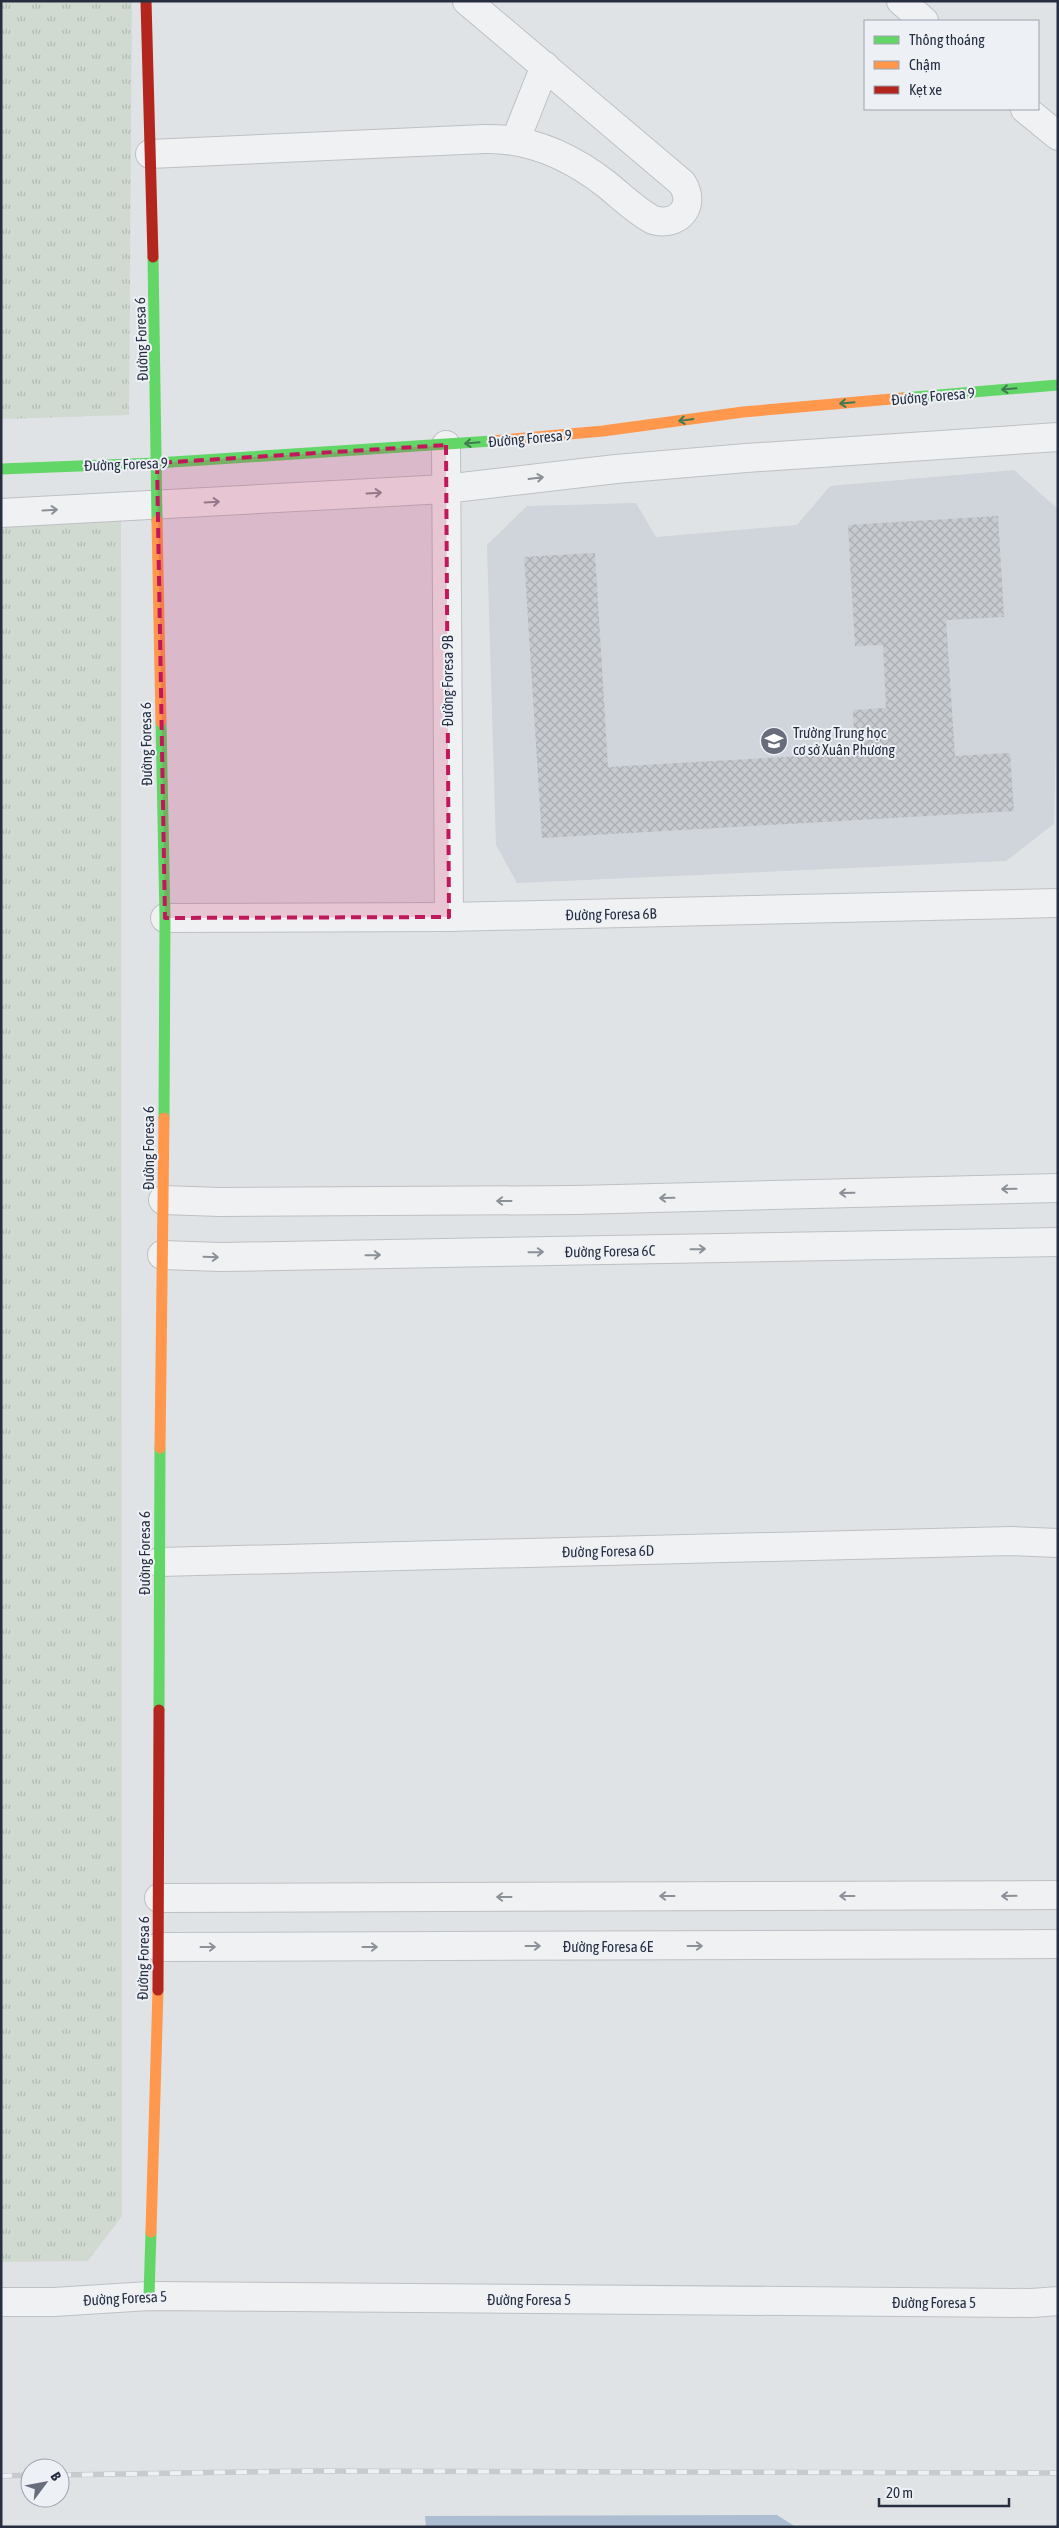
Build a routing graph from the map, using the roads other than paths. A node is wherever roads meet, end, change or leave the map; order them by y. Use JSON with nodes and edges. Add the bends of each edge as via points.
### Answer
{"nodes":[{"id":1,"x":146,"y":1,"type":"edge"},
{"id":2,"x":468,"y":1,"type":"edge"},
{"id":3,"x":901,"y":1,"type":"edge"},
{"id":4,"x":923,"y":20,"type":"edge"},
{"id":5,"x":545,"y":66,"type":"junction"},
{"id":6,"x":1026,"y":110,"type":"edge"},
{"id":7,"x":1058,"y":136,"type":"edge"},
{"id":8,"x":516,"y":139,"type":"junction"},
{"id":9,"x":150,"y":154,"type":"junction"},
{"id":10,"x":1058,"y":385,"type":"edge"},
{"id":11,"x":1058,"y":437,"type":"edge"},
{"id":12,"x":446,"y":445,"type":"junction"},
{"id":13,"x":157,"y":464,"type":"junction"},
{"id":14,"x":1,"y":469,"type":"edge"},
{"id":15,"x":445,"y":489,"type":"junction"},
{"id":16,"x":157,"y":505,"type":"junction"},
{"id":17,"x":1,"y":512,"type":"edge"},
{"id":18,"x":1058,"y":902,"type":"edge"},
{"id":19,"x":165,"y":918,"type":"junction"},
{"id":20,"x":449,"y":918,"type":"junction"},
{"id":21,"x":1058,"y":1188,"type":"edge"},
{"id":22,"x":163,"y":1200,"type":"junction"},
{"id":23,"x":1058,"y":1242,"type":"edge"},
{"id":24,"x":162,"y":1255,"type":"junction"},
{"id":25,"x":1058,"y":1543,"type":"edge"},
{"id":26,"x":159,"y":1562,"type":"junction"},
{"id":27,"x":1058,"y":1895,"type":"edge"},
{"id":28,"x":159,"y":1898,"type":"junction"},
{"id":29,"x":1058,"y":1944,"type":"edge"},
{"id":30,"x":159,"y":1947,"type":"junction"},
{"id":31,"x":149,"y":2296,"type":"junction"},
{"id":32,"x":1058,"y":2301,"type":"edge"},
{"id":33,"x":1,"y":2302,"type":"edge"}],
"edges":[{"from":1,"to":9,"type":"street","name":"Đường Foresa 6"},
{"from":2,"to":5,"type":"street"},
{"from":3,"to":4,"type":"street"},
{"from":5,"to":8,"type":"street"},
{"from":5,"to":8,"type":"street","via":[[682,183],[687,193],[685,208],[679,217],[672,220],[653,220],[578,165]]},
{"from":6,"to":7,"type":"street"},
{"from":8,"to":9,"type":"street"},
{"from":9,"to":13,"type":"street","name":"Đường Foresa 6"},
{"from":10,"to":12,"type":"street","name":"Đường Foresa 9","one_way":true,"via":[[744,412],[603,431]]},
{"from":15,"to":11,"type":"street","one_way":true,"via":[[616,469]]},
{"from":12,"to":13,"type":"street","name":"Đường Foresa 9"},
{"from":12,"to":15,"type":"street","name":"Đường Foresa 9B"},
{"from":13,"to":14,"type":"street","name":"Đường Foresa 9"},
{"from":13,"to":16,"type":"street","name":"Đường Foresa 6"},
{"from":16,"to":15,"type":"street","one_way":true},
{"from":15,"to":20,"type":"street","name":"Đường Foresa 9B"},
{"from":17,"to":16,"type":"street","one_way":true},
{"from":16,"to":19,"type":"street","name":"Đường Foresa 6"},
{"from":18,"to":20,"type":"street","name":"Đường Foresa 6B"},
{"from":19,"to":20,"type":"street","name":"Đường Foresa 6B"},
{"from":19,"to":22,"type":"street","name":"Đường Foresa 6"},
{"from":21,"to":22,"type":"street","one_way":true,"via":[[576,1200]]},
{"from":22,"to":24,"type":"street","name":"Đường Foresa 6"},
{"from":24,"to":23,"type":"street","name":"Đường Foresa 6C","one_way":true,"via":[[231,1257]]},
{"from":24,"to":26,"type":"street","name":"Đường Foresa 6"},
{"from":25,"to":26,"type":"street","name":"Đường Foresa 6D","via":[[1011,1541]]},
{"from":26,"to":28,"type":"street","name":"Đường Foresa 6"},
{"from":27,"to":28,"type":"street","one_way":true},
{"from":28,"to":30,"type":"street","name":"Đường Foresa 6"},
{"from":30,"to":29,"type":"street","name":"Đường Foresa 6E","one_way":true},
{"from":30,"to":31,"type":"street","name":"Đường Foresa 6"},
{"from":31,"to":32,"type":"street","name":"Đường Foresa 5"},
{"from":31,"to":33,"type":"street","name":"Đường Foresa 5"}]}
